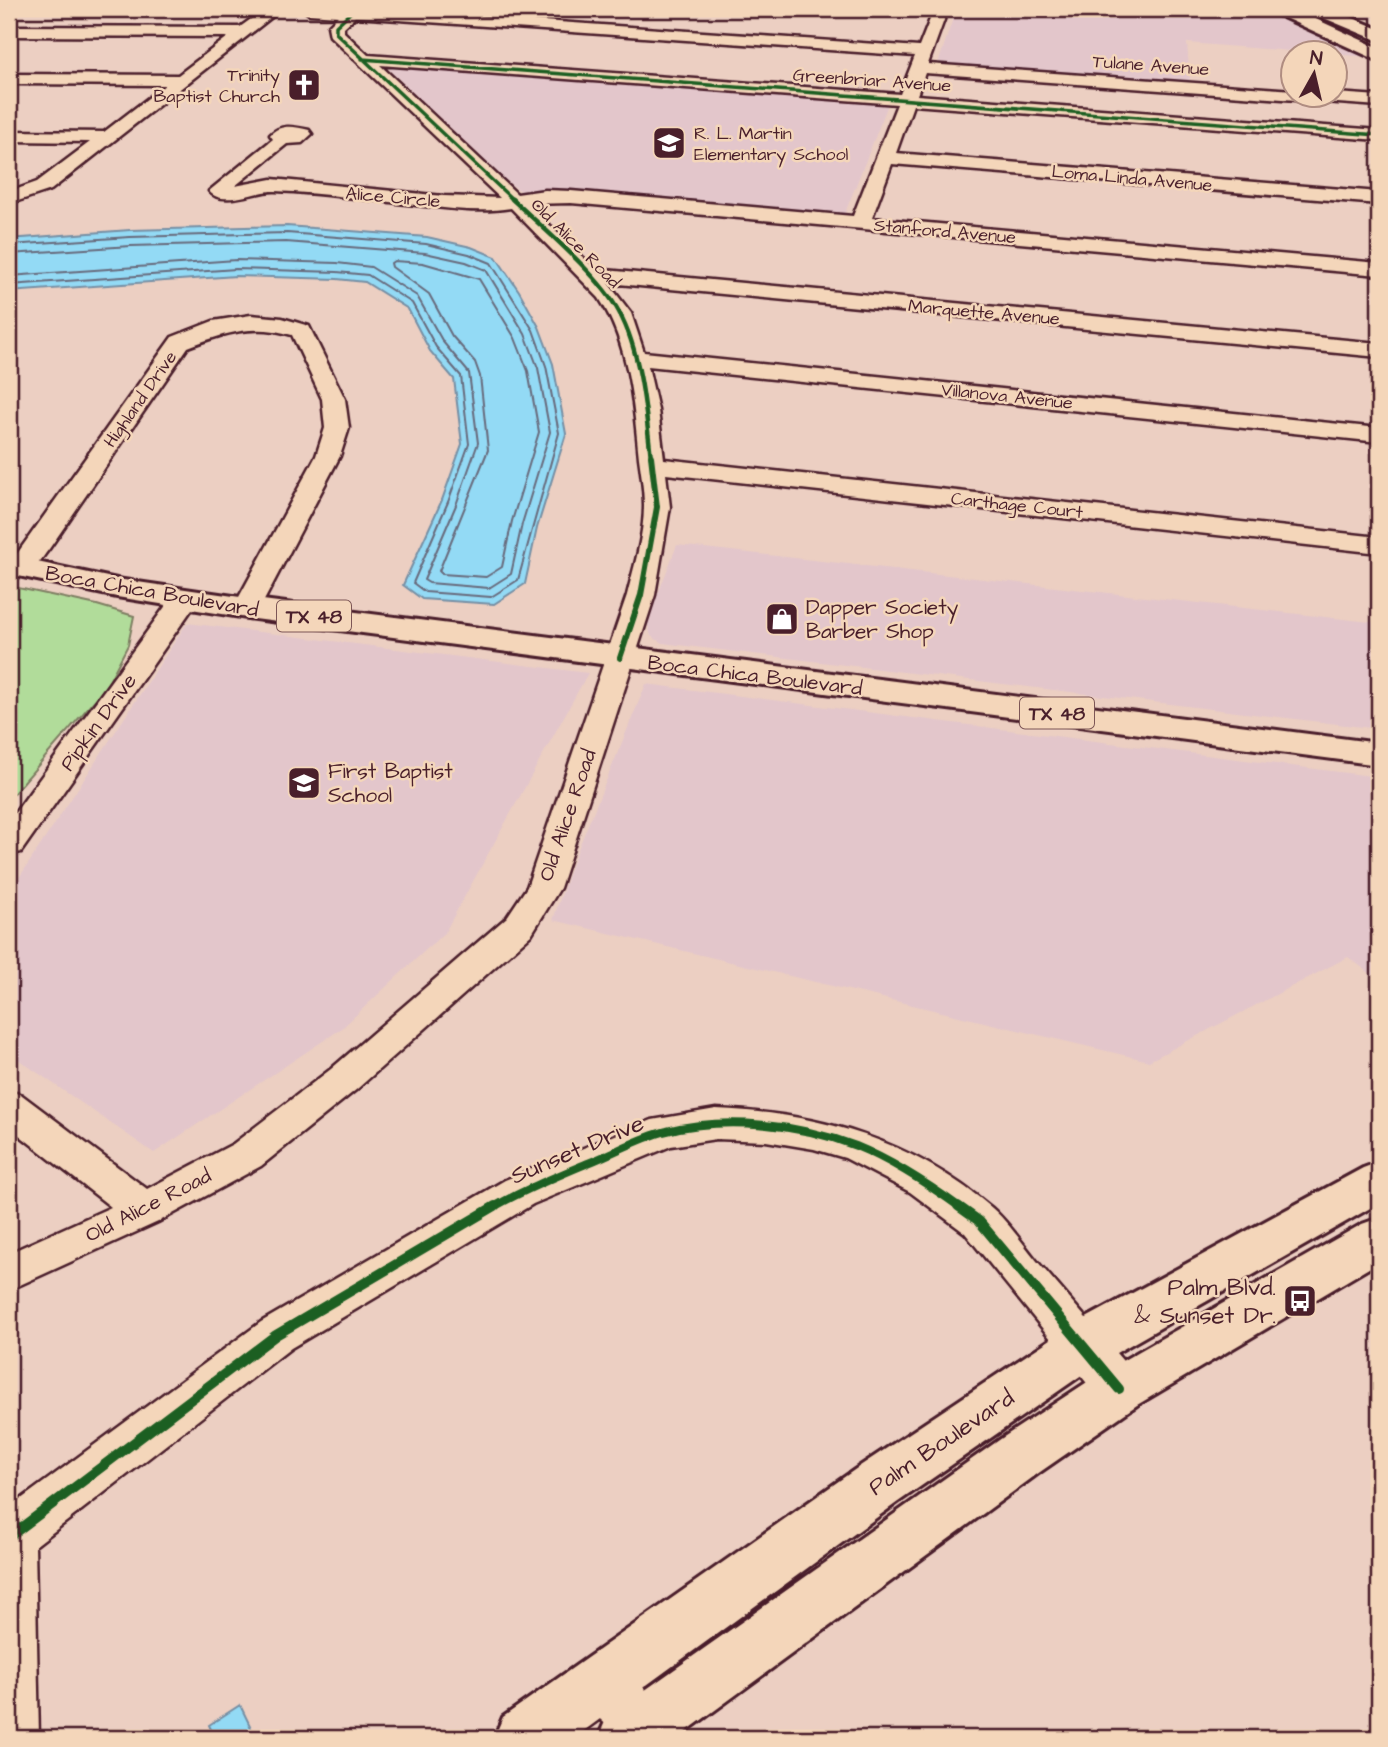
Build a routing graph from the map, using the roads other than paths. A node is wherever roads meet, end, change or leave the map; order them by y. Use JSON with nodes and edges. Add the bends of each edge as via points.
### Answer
{"nodes":[{"id":1,"x":274,"y":9,"type":"edge"},
{"id":2,"x":309,"y":9,"type":"edge"},
{"id":3,"x":941,"y":9,"type":"edge"},
{"id":4,"x":1280,"y":9,"type":"edge"},
{"id":5,"x":1318,"y":9,"type":"edge"},
{"id":6,"x":1357,"y":9,"type":"edge"},
{"id":7,"x":352,"y":10,"type":"edge"},
{"id":8,"x":1379,"y":18,"type":"edge"},
{"id":9,"x":9,"y":31,"type":"edge"},
{"id":10,"x":244,"y":32,"type":"junction"},
{"id":11,"x":1379,"y":36,"type":"edge"},
{"id":12,"x":1379,"y":53,"type":"edge"},
{"id":13,"x":362,"y":59,"type":"junction"},
{"id":14,"x":922,"y":60,"type":"junction"},
{"id":15,"x":9,"y":79,"type":"edge"},
{"id":16,"x":181,"y":80,"type":"junction"},
{"id":17,"x":908,"y":99,"type":"junction"},
{"id":18,"x":1379,"y":101,"type":"edge"},
{"id":19,"x":1379,"y":135,"type":"edge"},
{"id":20,"x":9,"y":136,"type":"edge"},
{"id":21,"x":109,"y":137,"type":"junction"},
{"id":22,"x":283,"y":139,"type":"dead end"},
{"id":23,"x":885,"y":159,"type":"junction"},
{"id":24,"x":249,"y":169,"type":"junction"},
{"id":25,"x":272,"y":186,"type":"junction"},
{"id":26,"x":9,"y":198,"type":"edge"},
{"id":27,"x":1379,"y":198,"type":"edge"},
{"id":28,"x":513,"y":201,"type":"junction"},
{"id":29,"x":860,"y":224,"type":"junction"},
{"id":30,"x":1379,"y":269,"type":"edge"},
{"id":31,"x":589,"y":275,"type":"junction"},
{"id":32,"x":1379,"y":350,"type":"edge"},
{"id":33,"x":635,"y":358,"type":"junction"},
{"id":34,"x":1379,"y":435,"type":"edge"},
{"id":35,"x":654,"y":465,"type":"junction"},
{"id":36,"x":1379,"y":545,"type":"edge"},
{"id":37,"x":14,"y":566,"type":"edge"},
{"id":38,"x":185,"y":599,"type":"junction"},
{"id":39,"x":247,"y":607,"type":"junction"},
{"id":40,"x":620,"y":658,"type":"junction"},
{"id":41,"x":1379,"y":754,"type":"edge"},
{"id":42,"x":9,"y":844,"type":"edge"},
{"id":43,"x":9,"y":1106,"type":"edge"},
{"id":44,"x":1379,"y":1181,"type":"edge"},
{"id":45,"x":144,"y":1210,"type":"junction"},
{"id":46,"x":1379,"y":1238,"type":"edge"},
{"id":47,"x":9,"y":1272,"type":"edge"},
{"id":48,"x":1084,"y":1345,"type":"junction"},
{"id":49,"x":1119,"y":1389,"type":"junction"},
{"id":50,"x":10,"y":1536,"type":"edge"},
{"id":51,"x":599,"y":1684,"type":"junction"},
{"id":52,"x":643,"y":1734,"type":"edge"},
{"id":53,"x":13,"y":1738,"type":"edge"},
{"id":54,"x":524,"y":1738,"type":"edge"}],
"edges":[{"from":1,"to":10,"type":"street"},
{"from":2,"to":7,"type":"street"},
{"from":3,"to":14,"type":"street"},
{"from":4,"to":12,"type":"main road"},
{"from":5,"to":11,"type":"main road"},
{"from":6,"to":8,"type":"main road"},
{"from":7,"to":13,"type":"street","name":"Old Alice Road","via":[[335,29]]},
{"from":7,"to":14,"type":"street","name":"Tulane Avenue"},
{"from":9,"to":10,"type":"street"},
{"from":10,"to":16,"type":"street"},
{"from":13,"to":17,"type":"street","name":"Greenbriar Avenue"},
{"from":13,"to":28,"type":"street","name":"Old Alice Road"},
{"from":14,"to":17,"type":"street"},
{"from":14,"to":18,"type":"street","name":"Tulane Avenue"},
{"from":15,"to":16,"type":"street"},
{"from":16,"to":21,"type":"street"},
{"from":17,"to":19,"type":"street","name":"Greenbriar Avenue"},
{"from":17,"to":23,"type":"street"},
{"from":20,"to":21,"type":"street"},
{"from":21,"to":26,"type":"street","via":[[44,186]]},
{"from":22,"to":24,"type":"street","name":"Alice Circle"},
{"from":23,"to":27,"type":"street","name":"Loma Linda Avenue"},
{"from":23,"to":29,"type":"street"},
{"from":24,"to":25,"type":"street","via":[[251,179]]},
{"from":24,"to":25,"type":"street","name":"Alice Circle","via":[[218,191]]},
{"from":25,"to":28,"type":"street","name":"Alice Circle","via":[[494,205]]},
{"from":28,"to":29,"type":"street","name":"Stanford Avenue","via":[[572,197]]},
{"from":28,"to":31,"type":"street","name":"Old Alice Road"},
{"from":29,"to":30,"type":"street","name":"Stanford Avenue"},
{"from":31,"to":32,"type":"street","name":"Marquette Avenue"},
{"from":31,"to":33,"type":"street","name":"Old Alice Road","via":[[620,313]]},
{"from":33,"to":34,"type":"street","name":"Villanova Avenue"},
{"from":33,"to":35,"type":"street","name":"Old Alice Road"},
{"from":35,"to":36,"type":"street","name":"Carthage Court"},
{"from":35,"to":40,"type":"street","name":"Old Alice Road","via":[[657,507],[649,562]]},
{"from":37,"to":38,"type":"main road","name":"Boca Chica Boulevard","number":"TX 48"},
{"from":37,"to":39,"type":"street","name":"Highland Drive","via":[[40,543],[180,342],[221,326],[251,322],[282,325],[301,331],[318,364],[338,415],[337,434]]},
{"from":38,"to":39,"type":"main road","name":"Boca Chica Boulevard","number":"TX 48"},
{"from":38,"to":42,"type":"street","name":"Pipkin Drive"},
{"from":39,"to":40,"type":"main road","name":"Boca Chica Boulevard","number":"TX 48"},
{"from":40,"to":41,"type":"main road","name":"Boca Chica Boulevard","number":"TX 48"},
{"from":40,"to":45,"type":"street","name":"Old Alice Road","via":[[542,888],[519,926],[344,1079],[247,1155]]},
{"from":43,"to":45,"type":"street"},
{"from":44,"to":48,"type":"main road","name":"Palm Boulevard"},
{"from":45,"to":47,"type":"street","name":"Old Alice Road"},
{"from":46,"to":49,"type":"main road"},
{"from":48,"to":49,"type":"street","name":"Sunset Drive"},
{"from":48,"to":50,"type":"street","name":"Sunset Drive","via":[[979,1221],[924,1181],[856,1146],[766,1126],[716,1124],[666,1132],[519,1192],[276,1335]]},
{"from":48,"to":51,"type":"main road","name":"Palm Boulevard","via":[[879,1484]]},
{"from":49,"to":52,"type":"main road","via":[[1009,1463]]},
{"from":50,"to":53,"type":"street"},
{"from":51,"to":52,"type":"street"},
{"from":51,"to":54,"type":"main road","name":"Palm Boulevard"}]}
